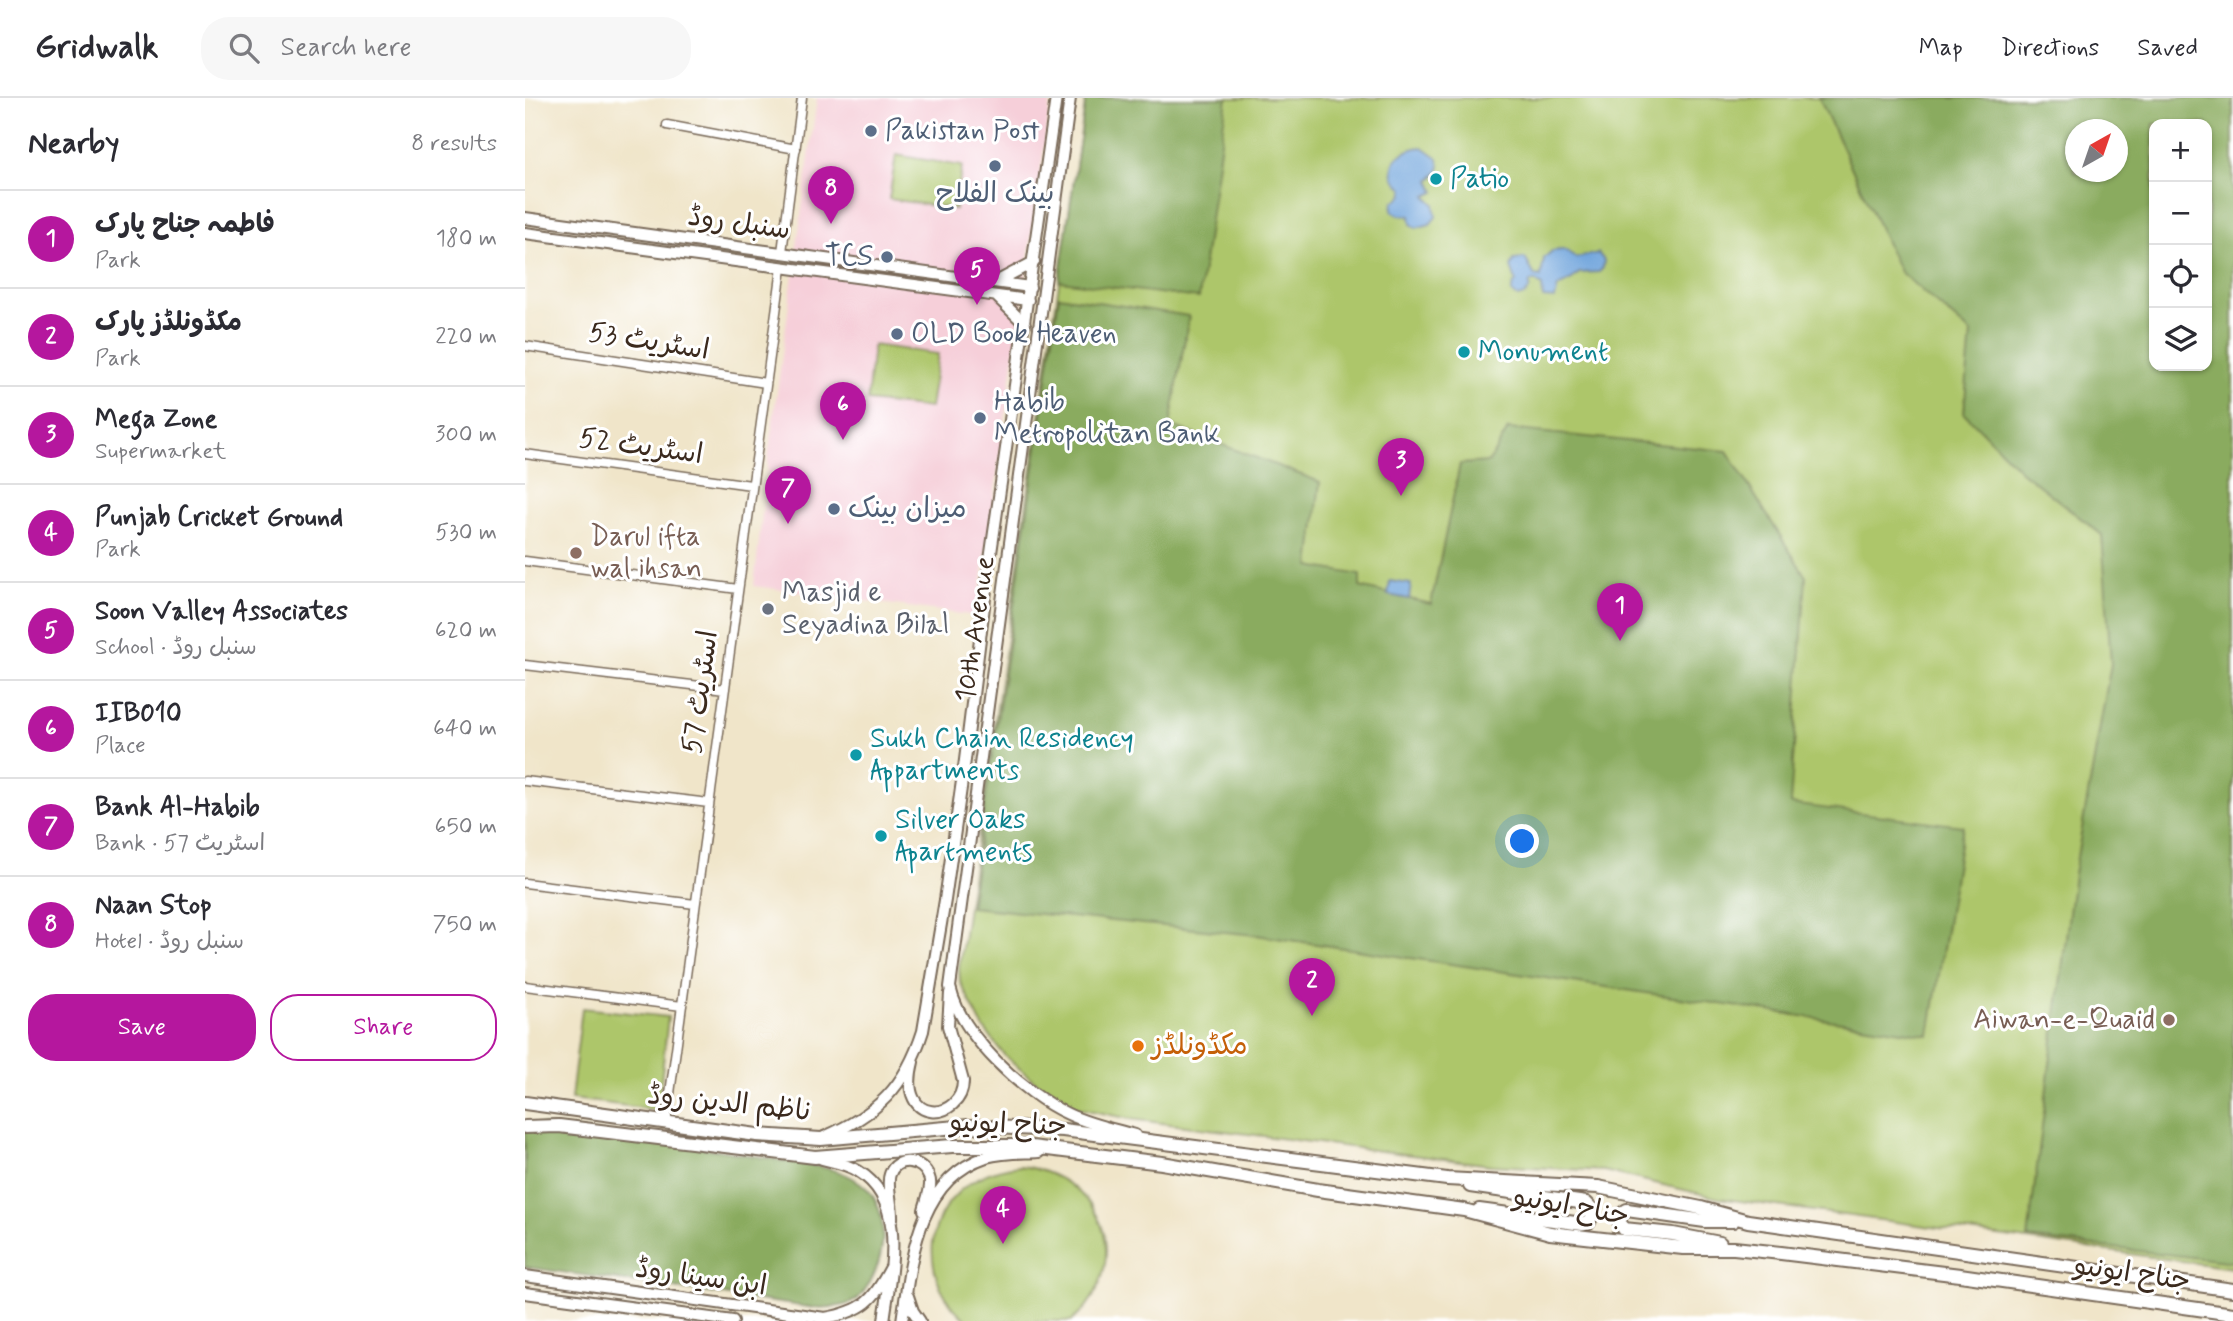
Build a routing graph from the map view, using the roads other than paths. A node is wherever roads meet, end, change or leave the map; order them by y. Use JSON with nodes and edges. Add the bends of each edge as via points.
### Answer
{"nodes":[{"id":1,"x":802,"y":98,"type":"edge"},
{"id":2,"x":1056,"y":98,"type":"edge"},
{"id":3,"x":1070,"y":98,"type":"edge"},
{"id":4,"x":667,"y":125,"type":"dead end"},
{"id":5,"x":1052,"y":128,"type":"junction"},
{"id":6,"x":1066,"y":132,"type":"junction"},
{"id":7,"x":796,"y":149,"type":"junction"},
{"id":8,"x":525,"y":218,"type":"edge"},
{"id":9,"x":525,"y":233,"type":"edge"},
{"id":10,"x":782,"y":253,"type":"junction"},
{"id":11,"x":1034,"y":262,"type":"junction"},
{"id":12,"x":782,"y":268,"type":"junction"},
{"id":13,"x":996,"y":282,"type":"junction"},
{"id":14,"x":1030,"y":287,"type":"junction"},
{"id":15,"x":997,"y":297,"type":"junction"},
{"id":16,"x":1028,"y":300,"type":"junction"},
{"id":17,"x":1025,"y":324,"type":"junction"},
{"id":18,"x":525,"y":346,"type":"edge"},
{"id":19,"x":766,"y":383,"type":"junction"},
{"id":20,"x":525,"y":454,"type":"edge"},
{"id":21,"x":751,"y":485,"type":"junction"},
{"id":22,"x":525,"y":561,"type":"edge"},
{"id":23,"x":738,"y":589,"type":"junction"},
{"id":24,"x":525,"y":665,"type":"edge"},
{"id":25,"x":725,"y":690,"type":"junction"},
{"id":26,"x":972,"y":702,"type":"junction"},
{"id":27,"x":989,"y":704,"type":"junction"},
{"id":28,"x":525,"y":781,"type":"edge"},
{"id":29,"x":709,"y":803,"type":"junction"},
{"id":30,"x":525,"y":883,"type":"edge"},
{"id":31,"x":695,"y":905,"type":"junction"},
{"id":32,"x":525,"y":986,"type":"edge"},
{"id":33,"x":950,"y":987,"type":"junction"},
{"id":34,"x":682,"y":1006,"type":"junction"},
{"id":35,"x":916,"y":1051,"type":"junction"},
{"id":36,"x":525,"y":1103,"type":"edge"},
{"id":37,"x":666,"y":1123,"type":"junction"},
{"id":38,"x":525,"y":1124,"type":"edge"},
{"id":39,"x":928,"y":1129,"type":"joint"},
{"id":40,"x":821,"y":1139,"type":"junction"},
{"id":41,"x":1151,"y":1140,"type":"junction"},
{"id":42,"x":902,"y":1149,"type":"joint"},
{"id":43,"x":1062,"y":1150,"type":"junction"},
{"id":44,"x":815,"y":1157,"type":"junction"},
{"id":45,"x":1447,"y":1179,"type":"junction"},
{"id":46,"x":1464,"y":1210,"type":"junction"},
{"id":47,"x":923,"y":1219,"type":"junction"},
{"id":48,"x":1748,"y":1221,"type":"junction"},
{"id":49,"x":892,"y":1225,"type":"junction"},
{"id":50,"x":1734,"y":1248,"type":"junction"},
{"id":51,"x":891,"y":1267,"type":"junction"},
{"id":52,"x":525,"y":1276,"type":"edge"},
{"id":53,"x":907,"y":1290,"type":"junction"},
{"id":54,"x":2233,"y":1290,"type":"edge"},
{"id":55,"x":525,"y":1293,"type":"edge"},
{"id":56,"x":2233,"y":1314,"type":"edge"},
{"id":57,"x":678,"y":1317,"type":"edge"},
{"id":58,"x":733,"y":1321,"type":"edge"},
{"id":59,"x":884,"y":1321,"type":"edge"},
{"id":60,"x":902,"y":1321,"type":"edge"},
{"id":61,"x":920,"y":1321,"type":"edge"}],
"edges":[{"from":1,"to":7,"type":"street"},
{"from":2,"to":5,"type":"main road","name":"10th Avenue"},
{"from":3,"to":6,"type":"main road","name":"10th Avenue"},
{"from":4,"to":7,"type":"street"},
{"from":5,"to":6,"type":"main road"},
{"from":5,"to":11,"type":"main road","name":"10th Avenue"},
{"from":6,"to":27,"type":"main road","name":"10th Avenue"},
{"from":7,"to":10,"type":"street"},
{"from":8,"to":10,"type":"main road","name":"سنبل روڈ"},
{"from":9,"to":12,"type":"main road","name":"سنبل روڈ"},
{"from":10,"to":13,"type":"main road","name":"سنبل روڈ"},
{"from":11,"to":13,"type":"main road"},
{"from":11,"to":14,"type":"main road","name":"10th Avenue"},
{"from":12,"to":15,"type":"main road","name":"سنبل روڈ"},
{"from":12,"to":19,"type":"street","name":"اسٹریٹ 57"},
{"from":13,"to":14,"type":"main road","name":"سنبل روڈ"},
{"from":14,"to":16,"type":"main road","name":"10th Avenue"},
{"from":15,"to":16,"type":"main road","name":"سنبل روڈ"},
{"from":15,"to":17,"type":"main road"},
{"from":16,"to":17,"type":"main road","name":"10th Avenue"},
{"from":17,"to":26,"type":"main road","name":"10th Avenue"},
{"from":18,"to":19,"type":"street","name":"اسٹریٹ 53"},
{"from":19,"to":21,"type":"street","name":"اسٹریٹ 57"},
{"from":20,"to":21,"type":"street","name":"اسٹریٹ 52"},
{"from":21,"to":23,"type":"street","name":"اسٹریٹ 57"},
{"from":22,"to":23,"type":"street"},
{"from":23,"to":25,"type":"street","name":"اسٹریٹ 57"},
{"from":24,"to":25,"type":"street"},
{"from":25,"to":29,"type":"street","name":"اسٹریٹ 57"},
{"from":26,"to":27,"type":"main road"},
{"from":26,"to":35,"type":"main road","name":"10th Avenue","via":[[945,900]]},
{"from":27,"to":33,"type":"main road","name":"10th Avenue"},
{"from":28,"to":29,"type":"street"},
{"from":29,"to":31,"type":"street","name":"اسٹریٹ 57"},
{"from":30,"to":31,"type":"street"},
{"from":31,"to":34,"type":"street","name":"اسٹریٹ 57"},
{"from":32,"to":34,"type":"street"},
{"from":33,"to":35,"type":"main road","name":"10th Avenue","via":[[948,1026],[963,1089],[948,1108],[931,1111],[914,1101],[908,1082]]},
{"from":33,"to":41,"type":"main road","via":[[970,1029],[1032,1092],[1078,1118]]},
{"from":34,"to":37,"type":"street","name":"اسٹریٹ 57"},
{"from":35,"to":40,"type":"main road","name":"10th Avenue","via":[[880,1106]]},
{"from":36,"to":37,"type":"main road","name":"ناظم الدین روڈ"},
{"from":37,"to":40,"type":"main road","name":"ناظم الدین روڈ"},
{"from":38,"to":44,"type":"main road","name":"ناظم الدین روڈ"},
{"from":39,"to":40,"type":"main road","name":"ناظم الدین روڈ"},
{"from":39,"to":41,"type":"main road","name":"جناح ایونیو","via":[[1001,1126]]},
{"from":41,"to":45,"type":"main road","name":"جناح ایونیو"},
{"from":42,"to":43,"type":"main road","name":"جناح ایونیو","via":[[999,1144]]},
{"from":42,"to":44,"type":"main road","name":"ناظم الدین روڈ"},
{"from":43,"to":46,"type":"main road","name":"جناح ایونیو"},
{"from":43,"to":47,"type":"main road","via":[[983,1158],[943,1186]]},
{"from":44,"to":49,"type":"main road","via":[[845,1164],[868,1178]]},
{"from":45,"to":46,"type":"main road","via":[[1586,1203],[1594,1211],[1583,1224]]},
{"from":45,"to":48,"type":"main road","name":"جناح ایونیو","via":[[1598,1187]]},
{"from":46,"to":50,"type":"main road","name":"جناح ایونیو","via":[[1550,1233],[1683,1248]]},
{"from":47,"to":49,"type":"main road","via":[[929,1176],[915,1163],[902,1162],[889,1180]]},
{"from":47,"to":53,"type":"main road"},
{"from":48,"to":50,"type":"main road","via":[[1705,1221],[1627,1210],[1620,1215],[1624,1229],[1712,1240]]},
{"from":48,"to":54,"type":"main road","name":"جناح ایونیو"},
{"from":49,"to":51,"type":"main road"},
{"from":50,"to":56,"type":"main road","name":"جناح ایونیو"},
{"from":51,"to":52,"type":"main road","name":"ابن سینا روڈ","via":[[868,1303],[825,1318]]},
{"from":51,"to":59,"type":"main road"},
{"from":53,"to":60,"type":"main road"},
{"from":53,"to":61,"type":"main road","via":[[912,1311]]},
{"from":55,"to":57,"type":"main road","name":"ابن سینا روڈ"},
{"from":57,"to":58,"type":"main road","name":"ابن سینا روڈ"}]}
